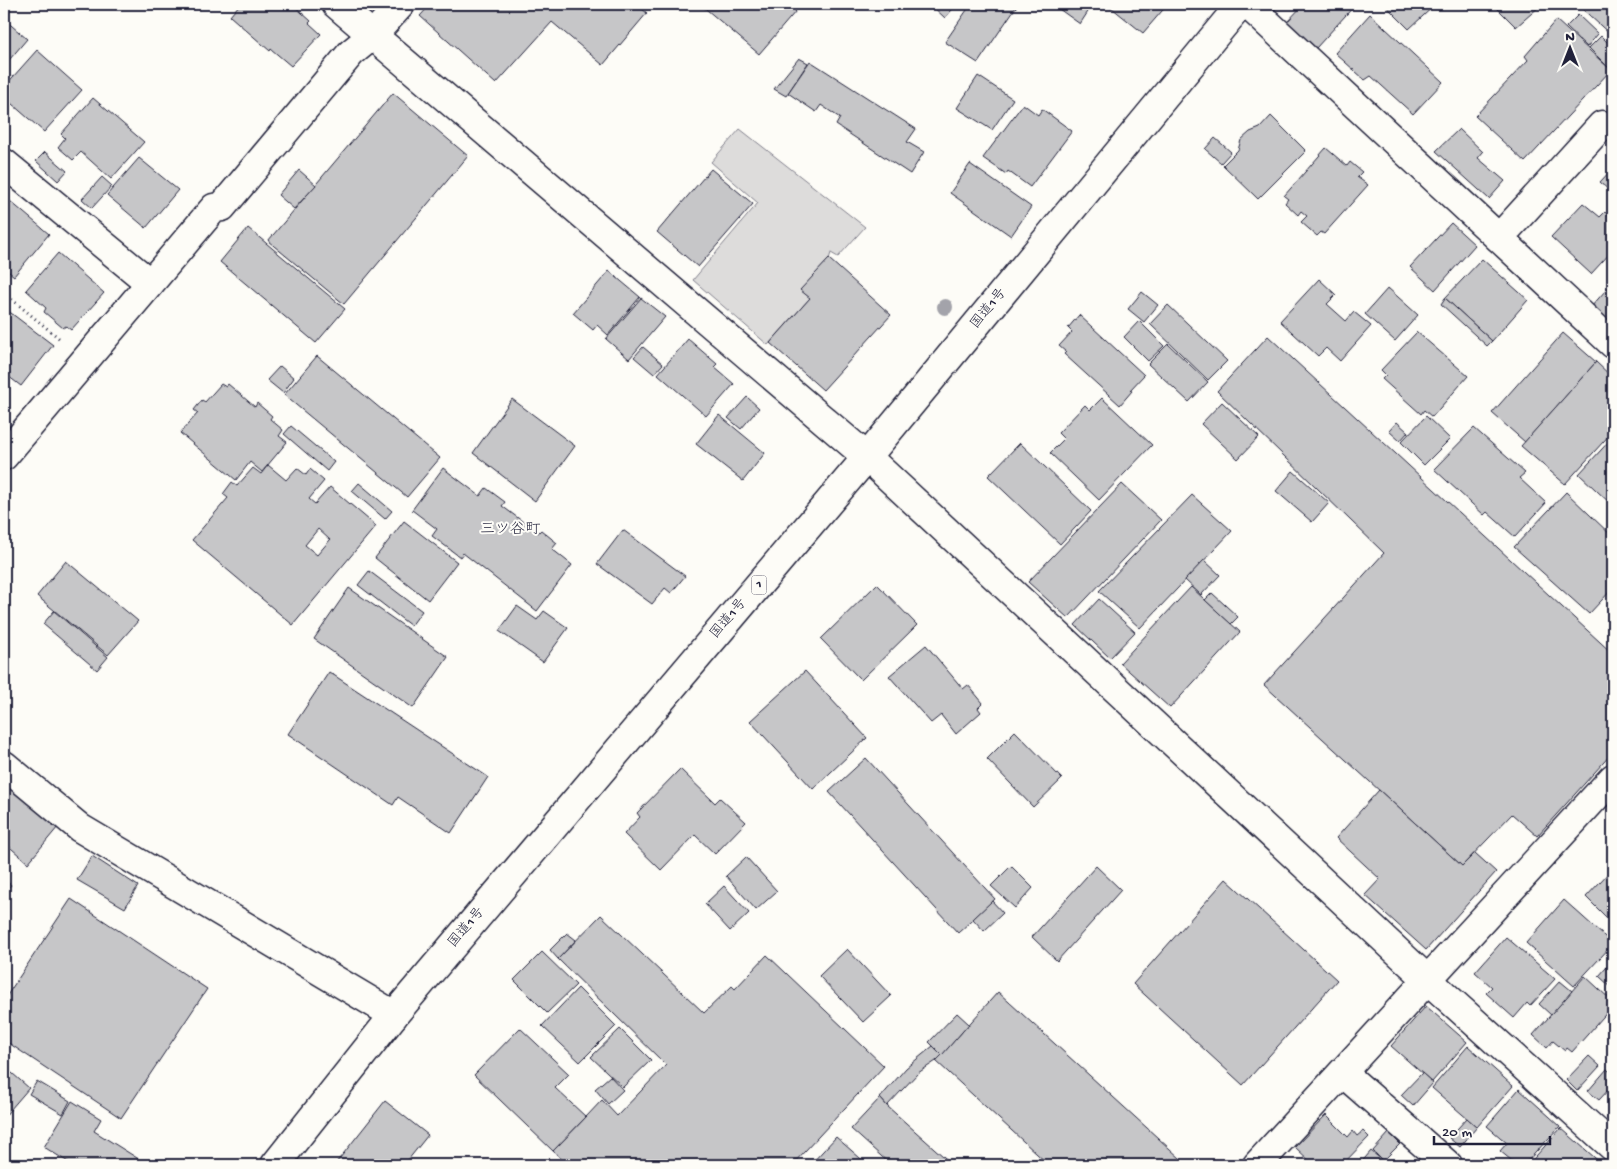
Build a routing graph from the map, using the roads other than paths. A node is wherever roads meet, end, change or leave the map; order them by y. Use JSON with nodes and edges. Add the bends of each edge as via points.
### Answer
{"nodes":[{"id":1,"x":336,"y":4,"type":"edge"},
{"id":2,"x":401,"y":4,"type":"edge"},
{"id":3,"x":1239,"y":5,"type":"edge"},
{"id":4,"x":374,"y":35,"type":"junction"},
{"id":5,"x":1602,"y":125,"type":"dead end"},
{"id":6,"x":4,"y":163,"type":"edge"},
{"id":7,"x":1499,"y":238,"type":"junction"},
{"id":8,"x":150,"y":283,"type":"junction"},
{"id":9,"x":1613,"y":344,"type":"edge"},
{"id":10,"x":8,"y":443,"type":"edge"},
{"id":11,"x":867,"y":457,"type":"junction"},
{"id":12,"x":4,"y":765,"type":"edge"},
{"id":13,"x":1613,"y":778,"type":"edge"},
{"id":14,"x":1428,"y":980,"type":"junction"},
{"id":15,"x":394,"y":1015,"type":"junction"},
{"id":16,"x":1343,"y":1073,"type":"junction"},
{"id":17,"x":1613,"y":1147,"type":"edge"},
{"id":18,"x":280,"y":1163,"type":"edge"},
{"id":19,"x":1257,"y":1165,"type":"edge"},
{"id":20,"x":1448,"y":1165,"type":"edge"}],
"edges":[{"from":1,"to":4,"type":"main road"},
{"from":2,"to":4,"type":"main road"},
{"from":3,"to":7,"type":"main road"},
{"from":3,"to":11,"type":"main road","name":"国道1号","number":"1"},
{"from":4,"to":8,"type":"main road","via":[[351,53],[222,206],[214,208]]},
{"from":4,"to":11,"type":"main road"},
{"from":5,"to":7,"type":"main road"},
{"from":6,"to":8,"type":"main road"},
{"from":7,"to":9,"type":"main road"},
{"from":8,"to":10,"type":"main road","via":[[86,360]]},
{"from":11,"to":14,"type":"main road"},
{"from":11,"to":15,"type":"main road","name":"国道1号","number":"1"},
{"from":12,"to":15,"type":"main road","via":[[80,828]]},
{"from":13,"to":14,"type":"main road"},
{"from":14,"to":16,"type":"main road"},
{"from":14,"to":17,"type":"main road"},
{"from":15,"to":18,"type":"main road","name":"国道1号","number":"1"},
{"from":16,"to":19,"type":"main road"},
{"from":16,"to":20,"type":"main road"}]}
